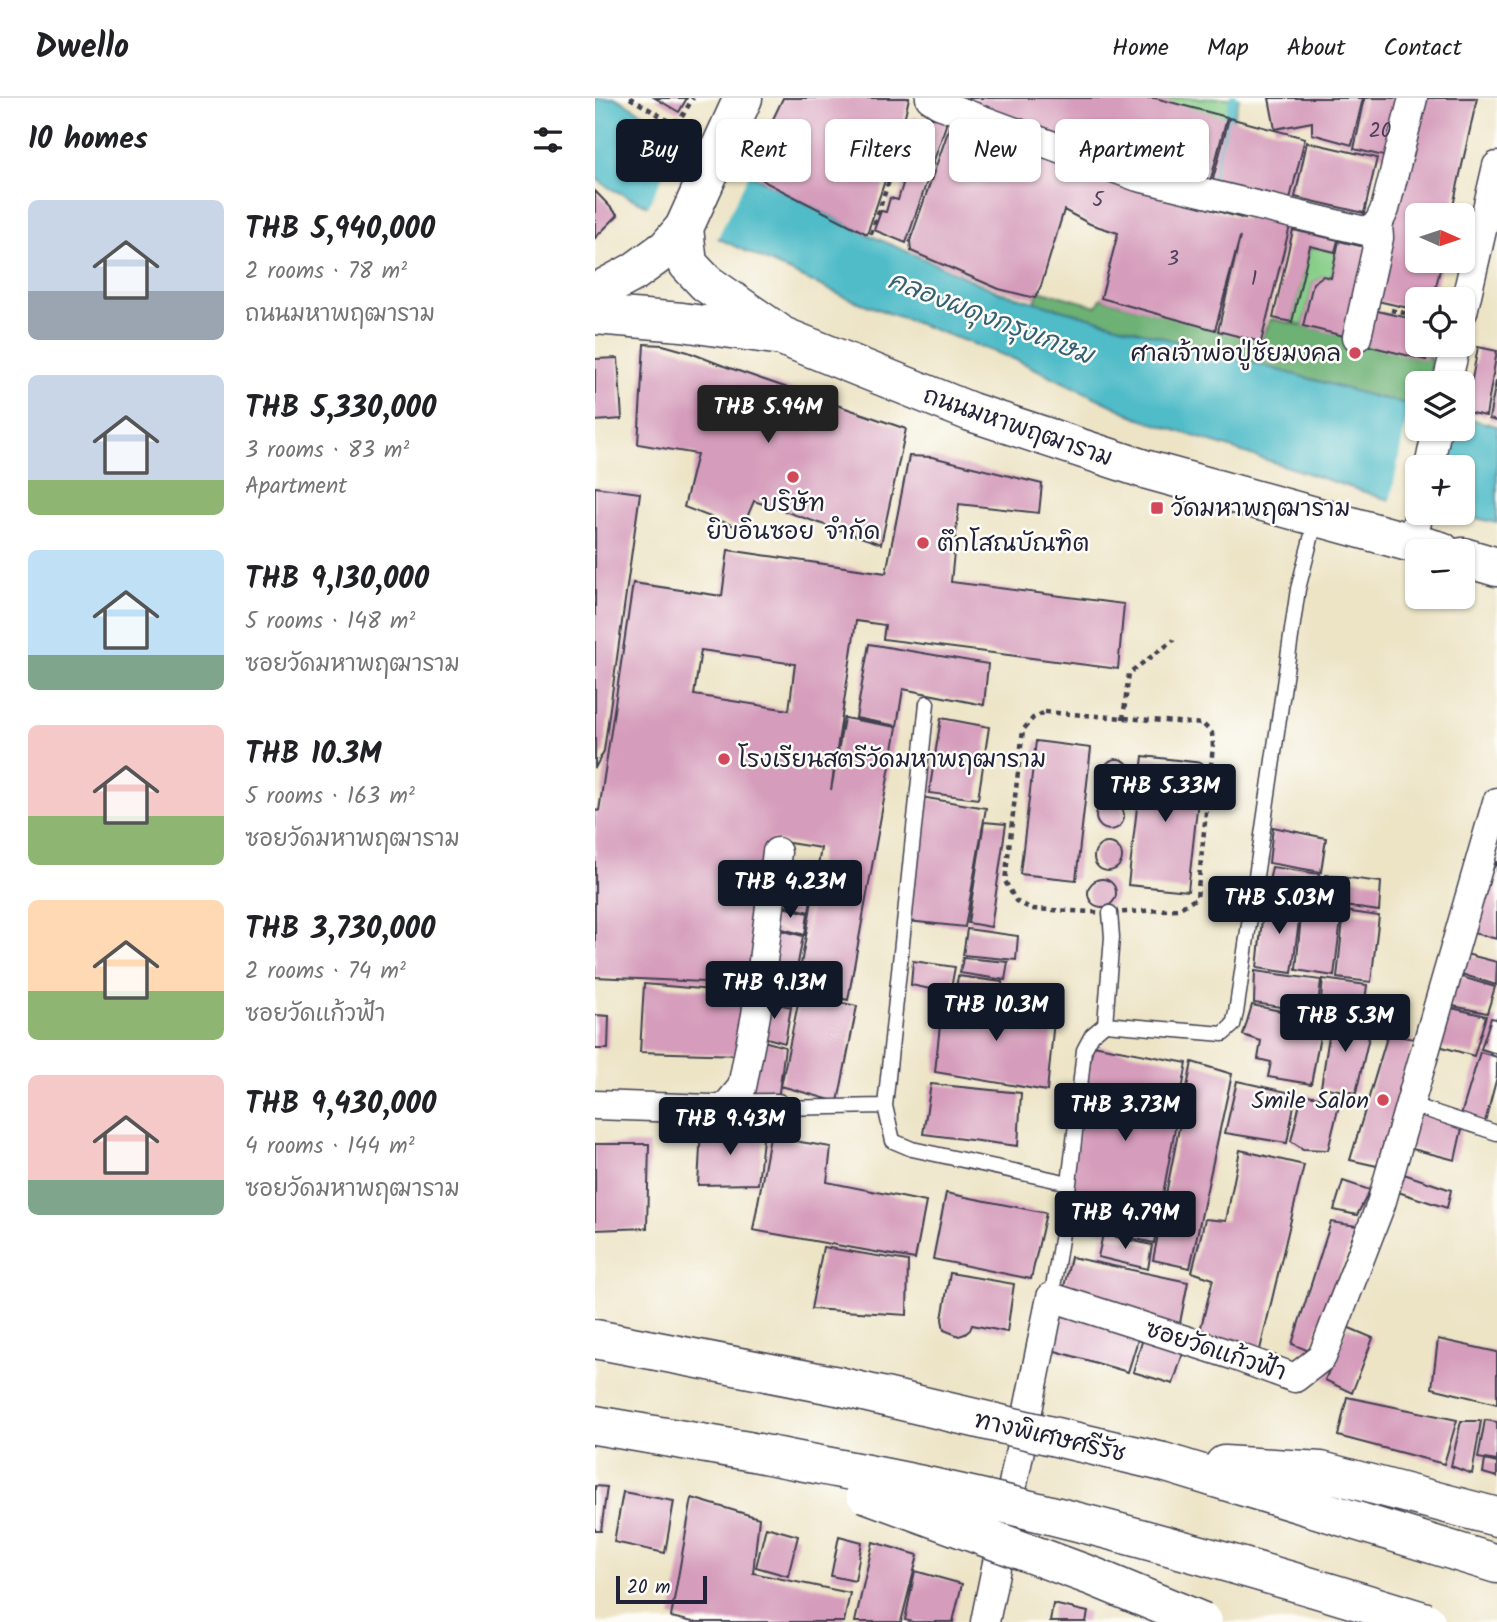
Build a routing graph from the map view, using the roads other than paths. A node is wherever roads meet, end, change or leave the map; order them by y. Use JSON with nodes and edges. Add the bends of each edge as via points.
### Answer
{"nodes":[{"id":1,"x":743,"y":98,"type":"edge"},
{"id":2,"x":1413,"y":98,"type":"edge"},
{"id":3,"x":921,"y":104,"type":"edge"},
{"id":4,"x":1497,"y":166,"type":"edge"},
{"id":5,"x":1378,"y":224,"type":"junction"},
{"id":6,"x":684,"y":228,"type":"junction"},
{"id":7,"x":1469,"y":287,"type":"edge"},
{"id":8,"x":595,"y":293,"type":"edge"},
{"id":9,"x":595,"y":315,"type":"edge"},
{"id":10,"x":782,"y":336,"type":"junction"},
{"id":11,"x":1357,"y":337,"type":"dead end"},
{"id":12,"x":1316,"y":518,"type":"junction"},
{"id":13,"x":1424,"y":536,"type":"edge"},
{"id":14,"x":1475,"y":561,"type":"edge"},
{"id":15,"x":1497,"y":567,"type":"edge"},
{"id":16,"x":927,"y":703,"type":"dead end"},
{"id":17,"x":1497,"y":802,"type":"edge"},
{"id":18,"x":777,"y":852,"type":"dead end"},
{"id":19,"x":1110,"y":913,"type":"road end"},
{"id":20,"x":1105,"y":1024,"type":"junction"},
{"id":21,"x":1409,"y":1104,"type":"junction"},
{"id":22,"x":595,"y":1105,"type":"edge"},
{"id":23,"x":885,"y":1106,"type":"junction"},
{"id":24,"x":778,"y":1108,"type":"joint"},
{"id":25,"x":724,"y":1110,"type":"junction"},
{"id":26,"x":1497,"y":1133,"type":"edge"},
{"id":27,"x":1069,"y":1183,"type":"junction"},
{"id":28,"x":1051,"y":1297,"type":"junction"},
{"id":29,"x":595,"y":1339,"type":"edge"},
{"id":30,"x":595,"y":1425,"type":"edge"},
{"id":31,"x":748,"y":1451,"type":"junction"},
{"id":32,"x":1163,"y":1462,"type":"junction"},
{"id":33,"x":1497,"y":1517,"type":"edge"},
{"id":34,"x":1497,"y":1564,"type":"edge"},
{"id":35,"x":985,"y":1622,"type":"edge"},
{"id":36,"x":1203,"y":1622,"type":"edge"},
{"id":37,"x":1426,"y":1622,"type":"edge"}],
"edges":[{"from":1,"to":6,"type":"main road"},
{"from":2,"to":5,"type":"street"},
{"from":3,"to":5,"type":"street","via":[[939,104],[1138,177],[1365,230]]},
{"from":4,"to":7,"type":"street"},
{"from":5,"to":11,"type":"street","via":[[1379,238]]},
{"from":6,"to":8,"type":"main road","via":[[667,248],[635,272]]},
{"from":6,"to":10,"type":"main road","via":[[688,264],[706,283]]},
{"from":9,"to":10,"type":"main road","name":"ถนนมหาพฤฒาราม"},
{"from":10,"to":12,"type":"main road","name":"ถนนมหาพฤฒาราม","via":[[971,412],[1144,469]]},
{"from":12,"to":13,"type":"main road","name":"ถนนมหาพฤฒาราม"},
{"from":12,"to":20,"type":"lane","via":[[1299,589],[1233,1025],[1223,1034]]},
{"from":14,"to":15,"type":"main road"},
{"from":16,"to":23,"type":"lane"},
{"from":17,"to":21,"type":"street","name":"ซอยวัดแก้วฟ้า"},
{"from":18,"to":25,"type":"street","via":[[742,1087]]},
{"from":19,"to":20,"type":"lane"},
{"from":20,"to":27,"type":"lane","via":[[1084,1050]]},
{"from":21,"to":26,"type":"lane"},
{"from":21,"to":28,"type":"street","name":"ซอยวัดแก้วฟ้า","via":[[1381,1204],[1322,1357],[1295,1378]]},
{"from":22,"to":25,"type":"street"},
{"from":23,"to":24,"type":"lane"},
{"from":23,"to":27,"type":"lane","via":[[893,1141],[912,1149]]},
{"from":24,"to":25,"type":"street"},
{"from":27,"to":28,"type":"lane"},
{"from":28,"to":35,"type":"street"},
{"from":29,"to":32,"type":"main road","name":"ทางพิเศษศรีรัช","bridge":true,"via":[[838,1387]]},
{"from":30,"to":31,"type":"main road"},
{"from":31,"to":36,"type":"main road","bridge":true,"via":[[1094,1577]]},
{"from":31,"to":37,"type":"main road","bridge":true,"via":[[941,1489],[1143,1539]]},
{"from":32,"to":33,"type":"main road","via":[[1321,1471]]},
{"from":32,"to":34,"type":"main road","name":"ทางพิเศษศรีรัช"}]}
